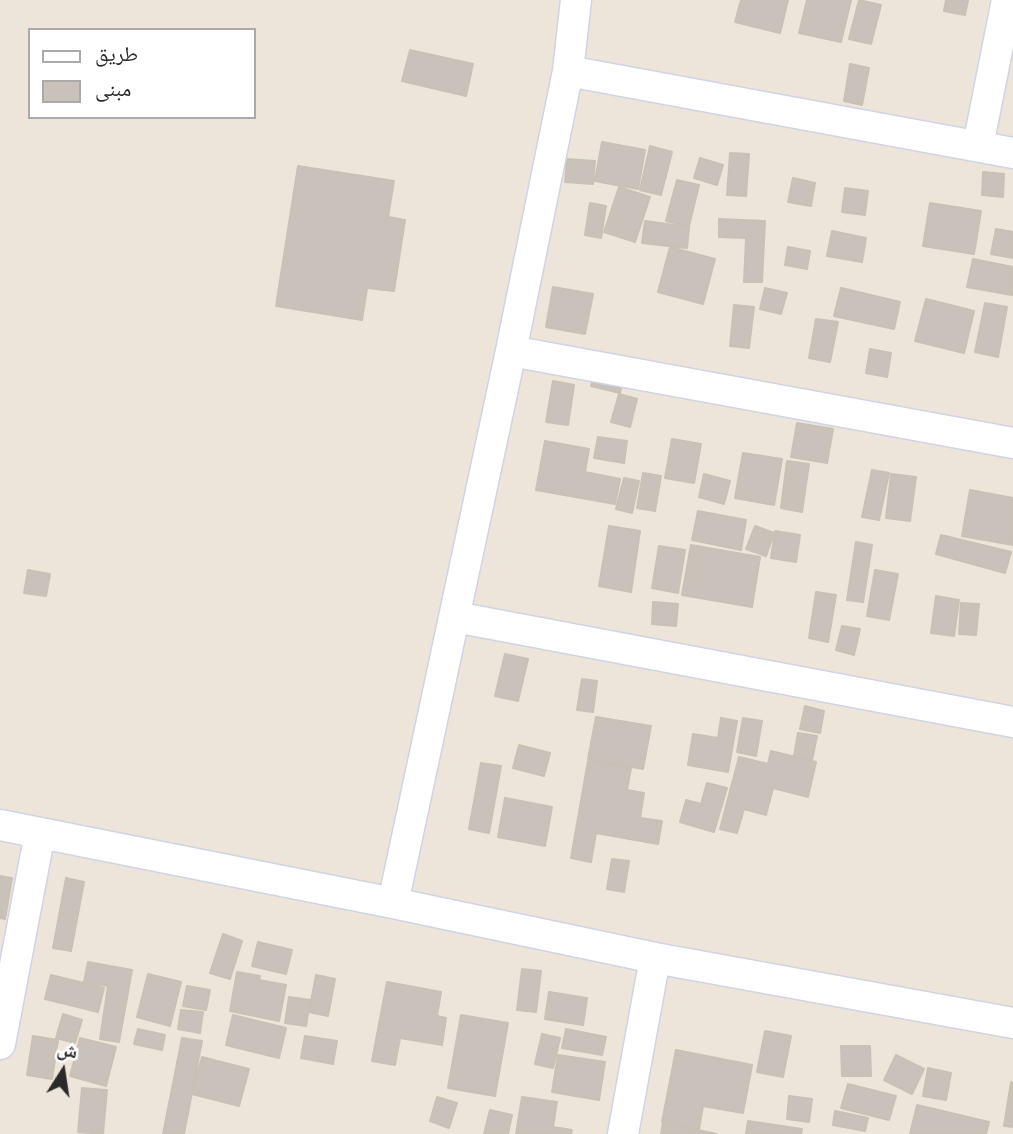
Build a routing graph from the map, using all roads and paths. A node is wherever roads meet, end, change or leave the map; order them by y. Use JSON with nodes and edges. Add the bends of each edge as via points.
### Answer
{"nodes":[{"id":1,"x":576,"y":0,"type":"edge"},
{"id":2,"x":1007,"y":0,"type":"edge"},
{"id":3,"x":568,"y":71,"type":"junction"},
{"id":4,"x":978,"y":146,"type":"junction"},
{"id":5,"x":1013,"y":153,"type":"edge"},
{"id":6,"x":511,"y":351,"type":"junction"},
{"id":7,"x":1013,"y":443,"type":"edge"},
{"id":8,"x":455,"y":617,"type":"junction"},
{"id":9,"x":1013,"y":722,"type":"edge"},
{"id":10,"x":0,"y":825,"type":"edge"},
{"id":11,"x":40,"y":832,"type":"junction"},
{"id":12,"x":393,"y":903,"type":"junction"},
{"id":13,"x":655,"y":958,"type":"junction"},
{"id":14,"x":1013,"y":1023,"type":"edge"},
{"id":15,"x":0,"y":1044,"type":"edge"},
{"id":16,"x":623,"y":1134,"type":"edge"}],
"edges":[{"from":1,"to":3,"type":"street"},
{"from":2,"to":4,"type":"street"},
{"from":3,"to":4,"type":"street"},
{"from":3,"to":6,"type":"street"},
{"from":4,"to":5,"type":"street"},
{"from":6,"to":7,"type":"street"},
{"from":6,"to":8,"type":"street"},
{"from":8,"to":9,"type":"street"},
{"from":8,"to":12,"type":"street"},
{"from":10,"to":11,"type":"street"},
{"from":11,"to":12,"type":"street"},
{"from":11,"to":15,"type":"street"},
{"from":12,"to":13,"type":"street"},
{"from":13,"to":14,"type":"street"},
{"from":13,"to":16,"type":"street"}]}
